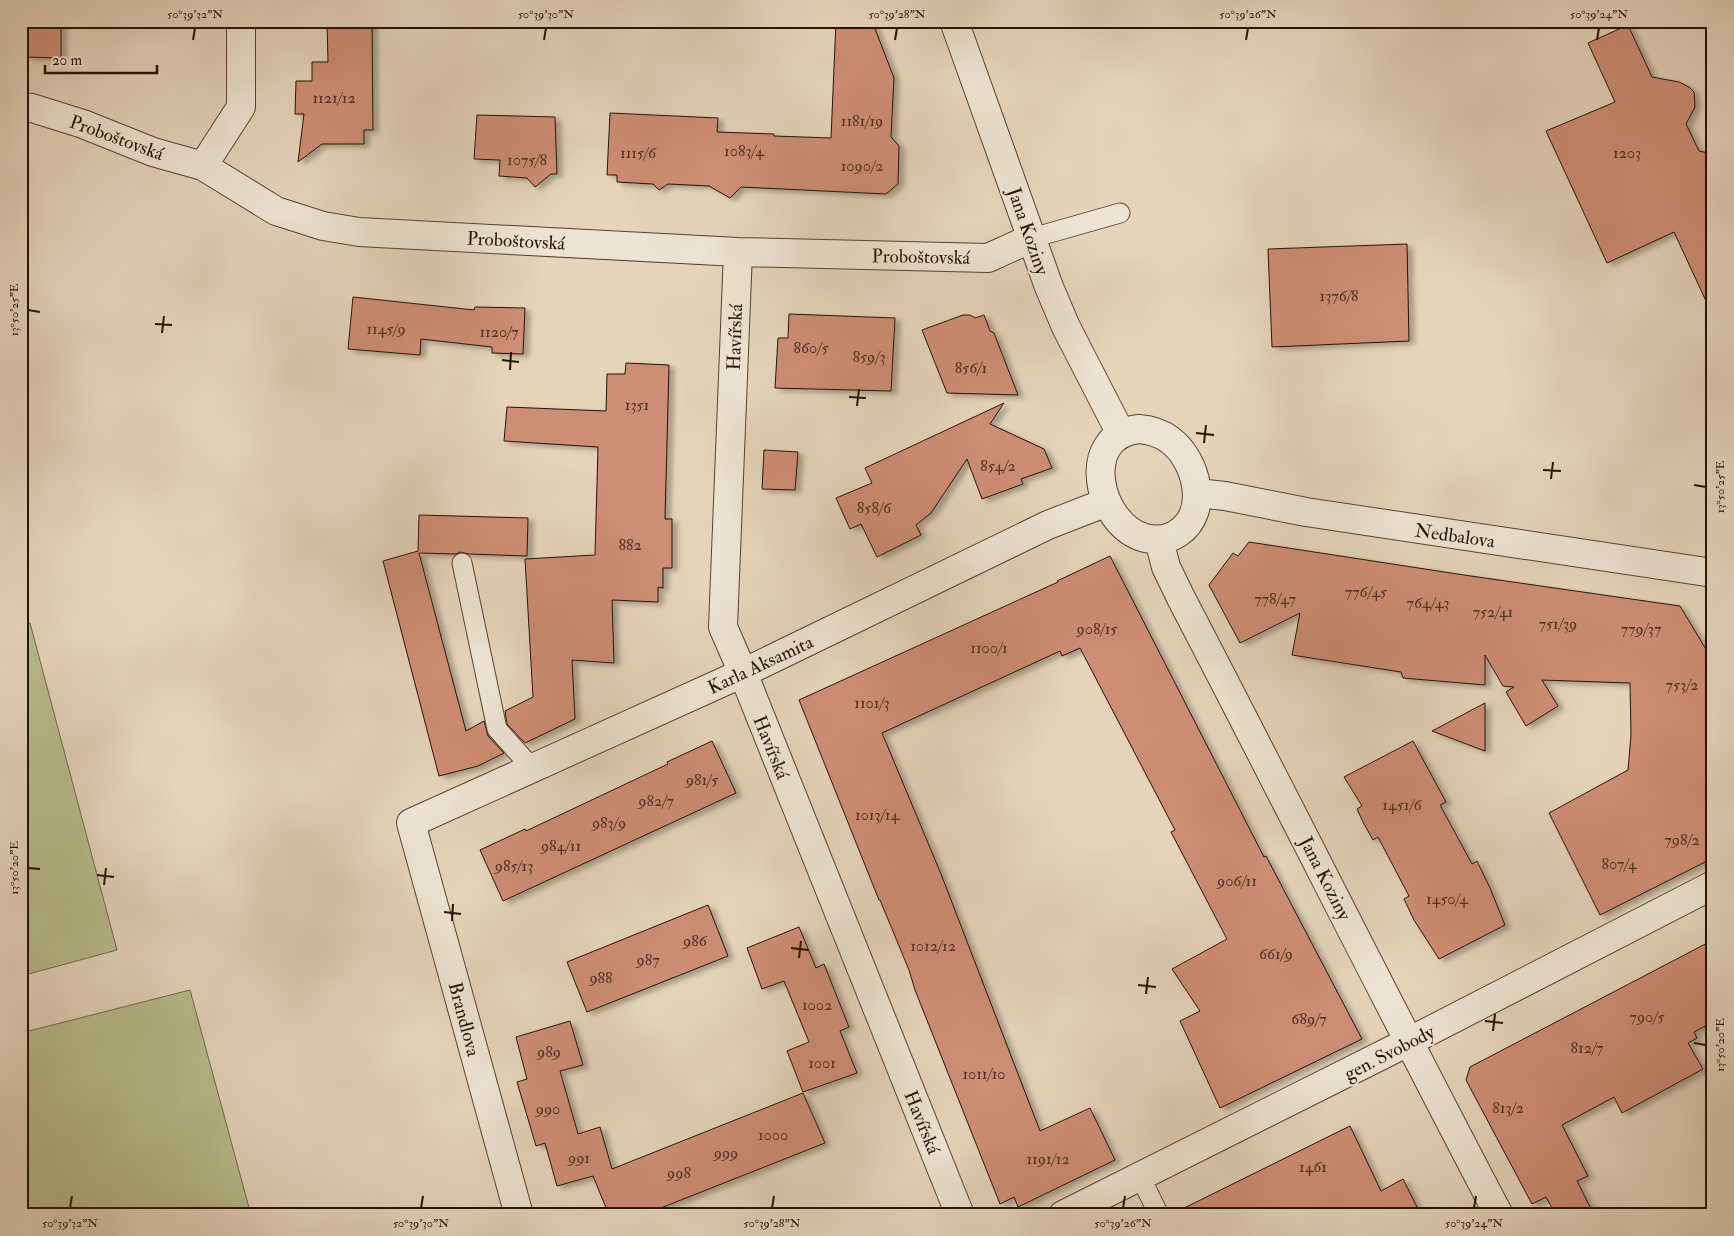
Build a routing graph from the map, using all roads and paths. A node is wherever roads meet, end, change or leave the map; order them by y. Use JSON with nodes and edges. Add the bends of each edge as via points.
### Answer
{"nodes":[{"id":1,"x":241,"y":21,"type":"edge"},
{"id":2,"x":954,"y":21,"type":"edge"},
{"id":3,"x":21,"y":107,"type":"edge"},
{"id":4,"x":203,"y":166,"type":"junction"},
{"id":5,"x":1120,"y":212,"type":"dead end"},
{"id":6,"x":1032,"y":238,"type":"junction"},
{"id":7,"x":738,"y":252,"type":"junction"},
{"id":8,"x":1121,"y":434,"type":"junction"},
{"id":9,"x":1197,"y":493,"type":"junction"},
{"id":10,"x":1107,"y":502,"type":"junction"},
{"id":11,"x":1158,"y":540,"type":"junction"},
{"id":12,"x":462,"y":563,"type":"dead end"},
{"id":13,"x":1713,"y":573,"type":"edge"},
{"id":14,"x":743,"y":672,"type":"junction"},
{"id":15,"x":532,"y":768,"type":"junction"},
{"id":16,"x":411,"y":823,"type":"joint"},
{"id":17,"x":1713,"y":885,"type":"edge"},
{"id":18,"x":1408,"y":1042,"type":"junction"},
{"id":19,"x":1140,"y":1176,"type":"junction"},
{"id":20,"x":519,"y":1215,"type":"edge"},
{"id":21,"x":960,"y":1215,"type":"edge"},
{"id":22,"x":1063,"y":1215,"type":"edge"},
{"id":23,"x":1159,"y":1215,"type":"edge"},
{"id":24,"x":1499,"y":1215,"type":"edge"}],
"edges":[{"from":1,"to":4,"type":"street","via":[[240,107]]},
{"from":2,"to":6,"type":"street","name":"Jana Koziny"},
{"from":3,"to":4,"type":"street","name":"Proboštovská","via":[[83,124],[153,152]]},
{"from":4,"to":7,"type":"street","name":"Proboštovská","via":[[276,211],[323,226],[359,232]]},
{"from":5,"to":6,"type":"lane"},
{"from":6,"to":7,"type":"street","name":"Proboštovská","via":[[988,258]]},
{"from":6,"to":8,"type":"street","name":"Jana Koziny","via":[[1066,327]]},
{"from":7,"to":14,"type":"street","name":"Havířská","via":[[723,628]]},
{"from":8,"to":9,"type":"street","via":[[1136,429],[1149,430],[1173,442],[1188,461]]},
{"from":8,"to":10,"type":"street","via":[[1108,447],[1101,464],[1101,484]]},
{"from":9,"to":11,"type":"street","via":[[1191,520],[1185,528],[1170,538]]},
{"from":9,"to":13,"type":"street","name":"Nedbalova"},
{"from":10,"to":11,"type":"street","via":[[1114,515],[1129,530]]},
{"from":10,"to":14,"type":"street","name":"Karla Aksamita","via":[[1048,525]]},
{"from":11,"to":18,"type":"street","name":"Jana Koziny","via":[[1166,567],[1181,598]]},
{"from":12,"to":15,"type":"lane","via":[[497,729]]},
{"from":14,"to":15,"type":"street","name":"Karla Aksamita"},
{"from":14,"to":21,"type":"street","name":"Havířská"},
{"from":15,"to":16,"type":"street","name":"Karla Aksamita"},
{"from":16,"to":20,"type":"street","name":"Brandlova"},
{"from":17,"to":18,"type":"street","name":"gen. Svobody"},
{"from":18,"to":19,"type":"street","name":"gen. Svobody"},
{"from":18,"to":24,"type":"street","name":"Jana Koziny"},
{"from":19,"to":22,"type":"street","name":"gen. Svobody"},
{"from":19,"to":23,"type":"lane"}]}
